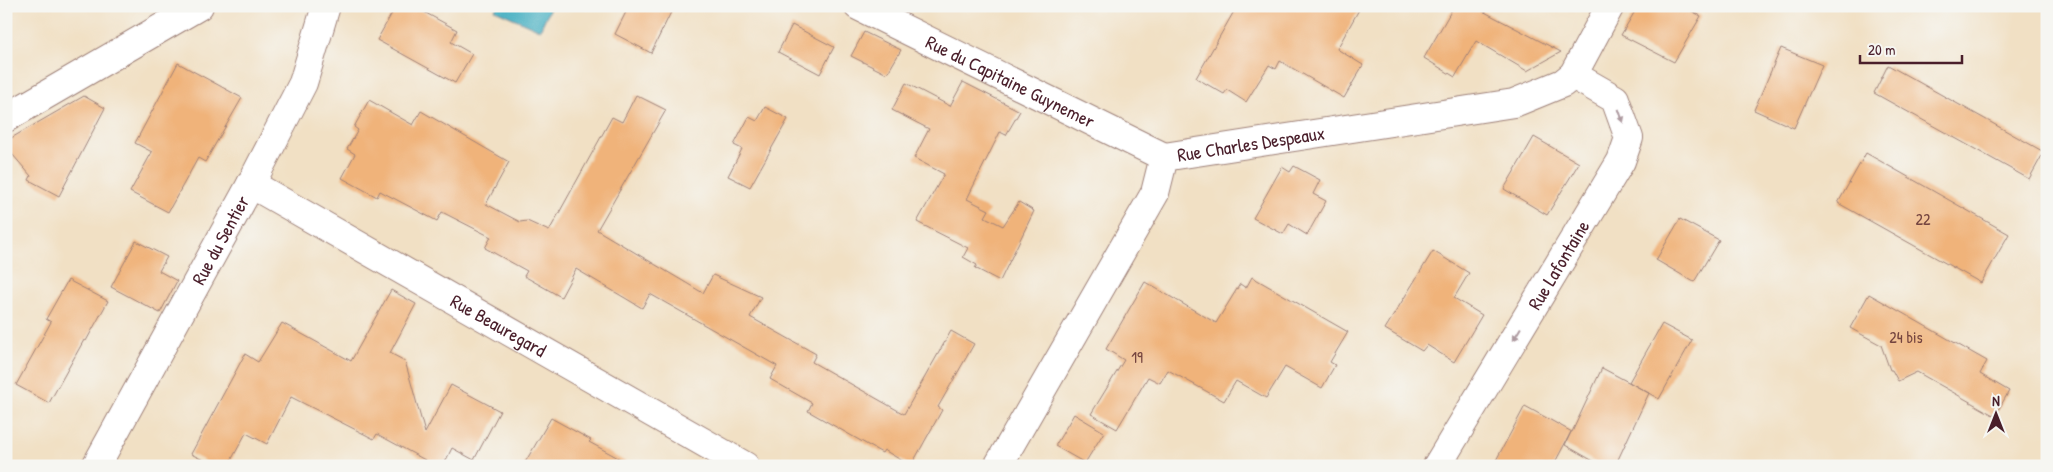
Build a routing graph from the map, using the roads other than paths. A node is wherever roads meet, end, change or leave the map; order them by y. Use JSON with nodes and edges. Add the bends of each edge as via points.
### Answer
{"nodes":[{"id":1,"x":199,"y":6,"type":"edge"},
{"id":2,"x":326,"y":6,"type":"edge"},
{"id":3,"x":858,"y":6,"type":"edge"},
{"id":4,"x":1610,"y":6,"type":"edge"},
{"id":5,"x":1573,"y":75,"type":"junction"},
{"id":6,"x":6,"y":118,"type":"edge"},
{"id":7,"x":1164,"y":157,"type":"junction"},
{"id":8,"x":252,"y":184,"type":"junction"},
{"id":9,"x":96,"y":466,"type":"edge"},
{"id":10,"x":745,"y":466,"type":"edge"},
{"id":11,"x":998,"y":466,"type":"edge"},
{"id":12,"x":1437,"y":466,"type":"edge"}],
"edges":[{"from":1,"to":6,"type":"street"},
{"from":2,"to":8,"type":"street","name":"Rue du Sentier","via":[[303,84]]},
{"from":3,"to":7,"type":"street","name":"Rue du Capitaine Guynemer"},
{"from":4,"to":5,"type":"street"},
{"from":5,"to":7,"type":"street","name":"Rue Charles Despeaux","via":[[1563,83],[1514,103]]},
{"from":5,"to":12,"type":"street","name":"Rue Lafontaine","one_way":true,"via":[[1615,99],[1629,138],[1621,161]]},
{"from":7,"to":11,"type":"street","name":"Rue Charles Despeaux","via":[[1155,193]]},
{"from":8,"to":9,"type":"street","name":"Rue du Sentier"},
{"from":8,"to":10,"type":"street","name":"Rue Beauregard"}]}
